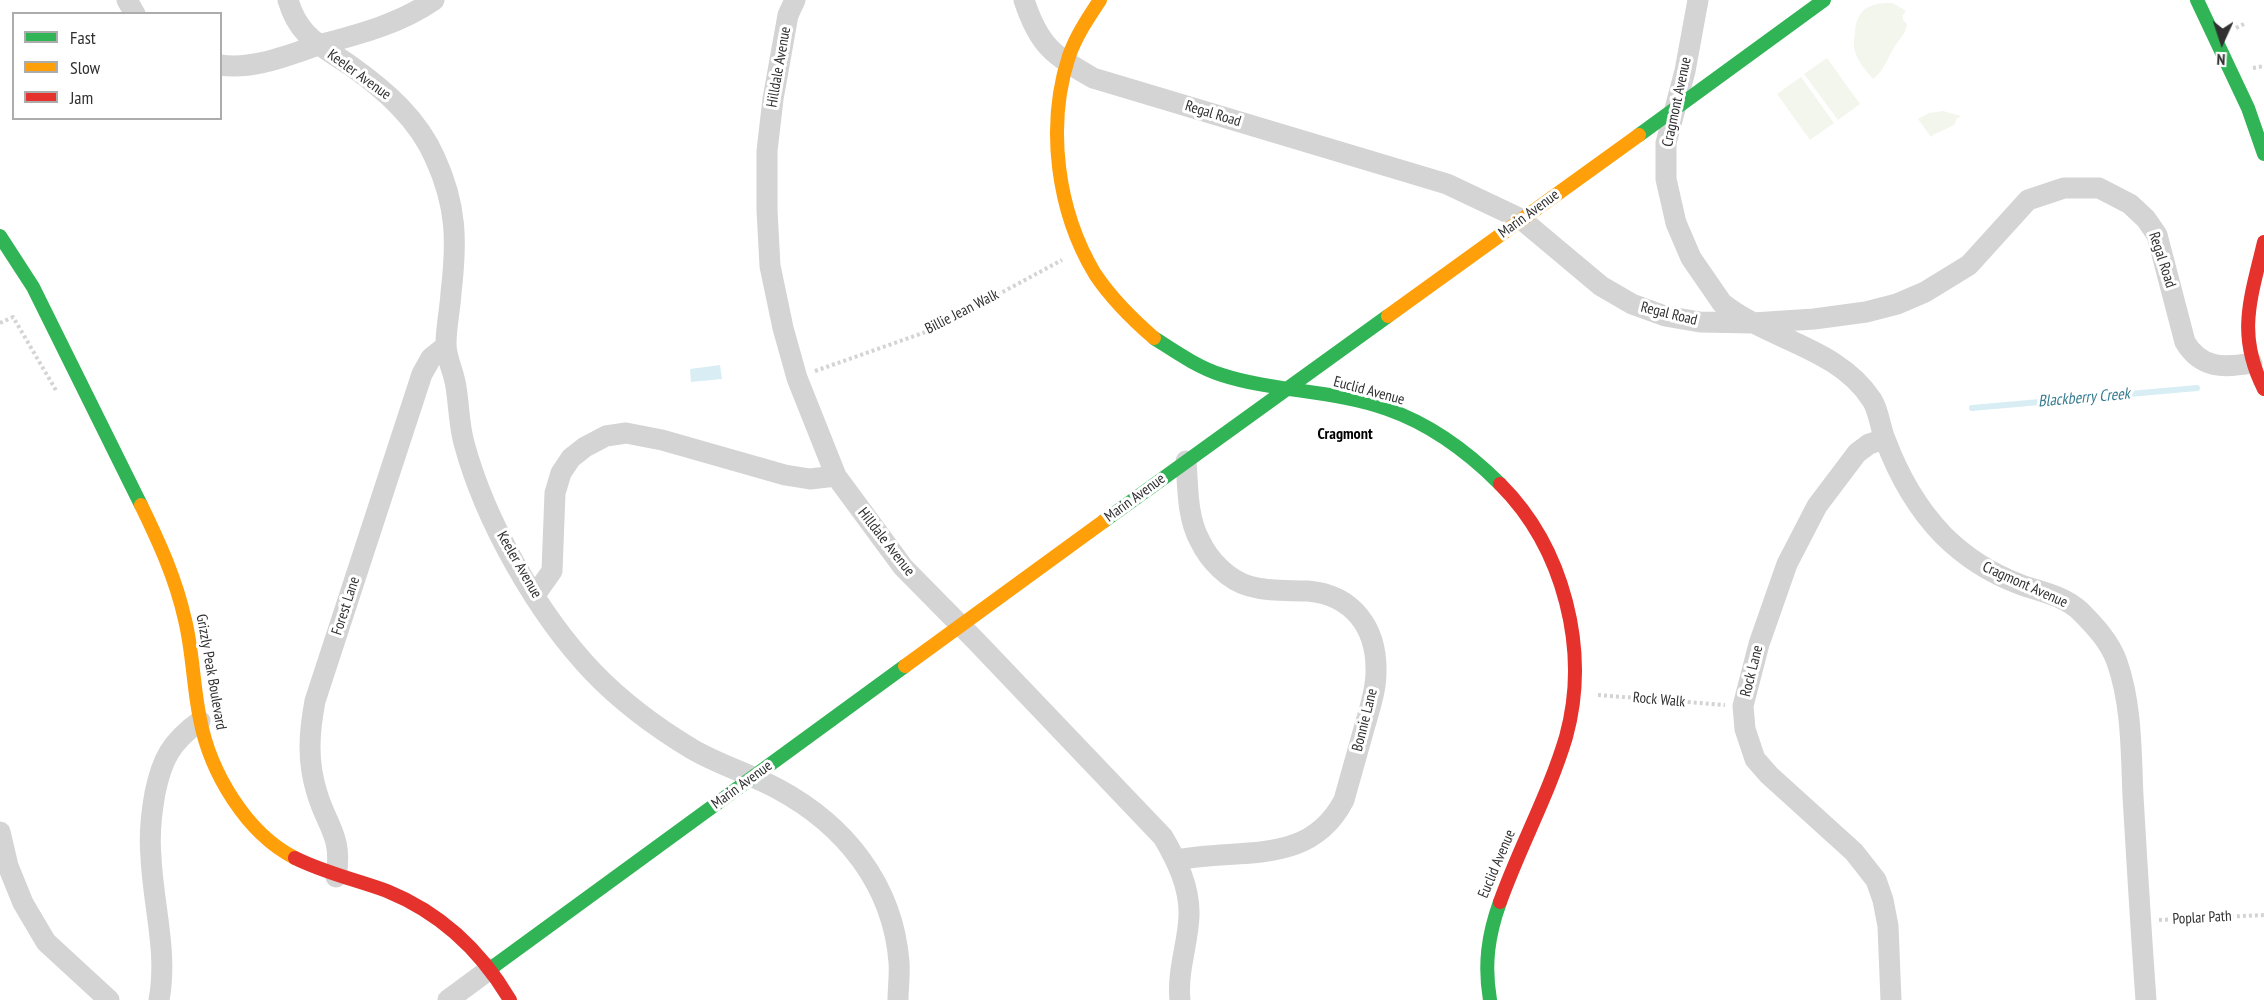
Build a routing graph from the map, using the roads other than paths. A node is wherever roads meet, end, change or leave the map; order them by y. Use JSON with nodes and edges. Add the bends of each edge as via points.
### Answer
{"nodes":[{"id":1,"x":288,"y":0,"type":"edge"},
{"id":2,"x":434,"y":0,"type":"edge"},
{"id":3,"x":1024,"y":0,"type":"edge"},
{"id":4,"x":1100,"y":0,"type":"edge"},
{"id":5,"x":1698,"y":0,"type":"edge"},
{"id":6,"x":1824,"y":0,"type":"edge"},
{"id":7,"x":2197,"y":0,"type":"edge"},
{"id":8,"x":787,"y":5,"type":"edge"},
{"id":9,"x":319,"y":46,"type":"junction"},
{"id":10,"x":1067,"y":63,"type":"junction"},
{"id":11,"x":222,"y":65,"type":"edge"},
{"id":12,"x":1675,"y":110,"type":"junction"},
{"id":13,"x":2264,"y":154,"type":"edge"},
{"id":14,"x":1521,"y":219,"type":"junction"},
{"id":15,"x":0,"y":236,"type":"edge"},
{"id":16,"x":2264,"y":242,"type":"edge"},
{"id":17,"x":1753,"y":323,"type":"junction"},
{"id":18,"x":446,"y":346,"type":"junction"},
{"id":19,"x":2252,"y":363,"type":"junction"},
{"id":20,"x":1287,"y":389,"type":"junction"},
{"id":21,"x":2264,"y":389,"type":"edge"},
{"id":22,"x":1885,"y":439,"type":"junction"},
{"id":23,"x":1186,"y":461,"type":"junction"},
{"id":24,"x":836,"y":476,"type":"junction"},
{"id":25,"x":535,"y":595,"type":"junction"},
{"id":26,"x":961,"y":624,"type":"junction"},
{"id":27,"x":200,"y":721,"type":"junction"},
{"id":28,"x":753,"y":777,"type":"junction"},
{"id":29,"x":0,"y":832,"type":"edge"},
{"id":30,"x":1177,"y":860,"type":"junction"},
{"id":31,"x":336,"y":877,"type":"junction"},
{"id":32,"x":490,"y":969,"type":"junction"},
{"id":33,"x":109,"y":1000,"type":"edge"},
{"id":34,"x":159,"y":1000,"type":"edge"},
{"id":35,"x":447,"y":1000,"type":"edge"},
{"id":36,"x":510,"y":1000,"type":"edge"},
{"id":37,"x":898,"y":1000,"type":"edge"},
{"id":38,"x":1180,"y":1000,"type":"edge"},
{"id":39,"x":1490,"y":1000,"type":"edge"},
{"id":40,"x":1891,"y":1000,"type":"edge"},
{"id":41,"x":2146,"y":1000,"type":"edge"}],
"edges":[{"from":1,"to":9,"type":"street","name":"Keeler Avenue","via":[[302,31]]},
{"from":2,"to":9,"type":"street","via":[[397,22]]},
{"from":3,"to":10,"type":"street","name":"Regal Road","via":[[1037,34]]},
{"from":4,"to":10,"type":"street","name":"Euclid Avenue"},
{"from":5,"to":12,"type":"street","name":"Cragmont Avenue"},
{"from":6,"to":12,"type":"street","name":"Marin Avenue"},
{"from":7,"to":13,"type":"street","via":[[2248,108]]},
{"from":8,"to":24,"type":"street","name":"Hilldale Avenue","via":[[767,151],[770,266],[797,378]]},
{"from":9,"to":11,"type":"street","via":[[272,60]]},
{"from":9,"to":18,"type":"street","name":"Keeler Avenue","via":[[388,94],[416,124],[434,156],[455,225]]},
{"from":10,"to":14,"type":"street","name":"Regal Road","via":[[1093,78],[1447,184]]},
{"from":10,"to":20,"type":"street","name":"Euclid Avenue","via":[[1056,142],[1061,190],[1081,250],[1106,292],[1130,318],[1191,363],[1232,378]]},
{"from":12,"to":14,"type":"street","name":"Marin Avenue"},
{"from":12,"to":17,"type":"street","name":"Cragmont Avenue","via":[[1666,143],[1666,179],[1676,223],[1691,258],[1722,303]]},
{"from":14,"to":17,"type":"street","name":"Regal Road","via":[[1601,286],[1632,304],[1665,316],[1700,322]]},
{"from":14,"to":20,"type":"street","name":"Marin Avenue"},
{"from":15,"to":27,"type":"street","name":"Grizzly Peak Boulevard","via":[[33,286],[162,548],[179,593],[190,642]]},
{"from":16,"to":19,"type":"street","via":[[2247,323]]},
{"from":17,"to":19,"type":"street","name":"Regal Road","via":[[1866,312],[1896,304],[1925,292],[1969,265],[2028,200],[2064,188],[2099,188],[2130,204],[2157,235],[2185,342],[2192,354],[2216,366]]},
{"from":17,"to":22,"type":"street","name":"Cragmont Avenue","via":[[1818,354],[1850,376],[1872,401]]},
{"from":18,"to":25,"type":"street","name":"Keeler Avenue","via":[[464,441],[504,545]]},
{"from":18,"to":31,"type":"street","name":"Forest Lane","via":[[431,358],[422,374],[315,700],[309,761],[317,794],[334,831],[340,857]]},
{"from":19,"to":21,"type":"street"},
{"from":20,"to":23,"type":"street","name":"Marin Avenue"},
{"from":20,"to":39,"type":"street","name":"Euclid Avenue","via":[[1392,411],[1438,434],[1487,470],[1525,514],[1550,556],[1563,593],[1572,636],[1574,693],[1565,737],[1496,909],[1486,945],[1485,981]]},
{"from":22,"to":40,"type":"street","name":"Rock Lane","via":[[1857,453],[1817,506],[1787,564],[1759,644],[1743,706],[1744,729],[1755,759],[1854,852],[1876,880],[1888,926]]},
{"from":22,"to":41,"type":"street","name":"Cragmont Avenue","via":[[1919,506],[1943,535],[1980,567],[2053,594],[2078,609],[2102,635],[2116,659],[2128,707]]},
{"from":23,"to":26,"type":"street","name":"Marin Avenue"},
{"from":23,"to":30,"type":"street","name":"Bonnie Lane","via":[[1192,522],[1208,556],[1227,574],[1247,585],[1329,594],[1352,608],[1367,626],[1377,672],[1344,800],[1327,825],[1290,848]]},
{"from":24,"to":25,"type":"street","via":[[810,479],[785,475],[653,438],[626,433],[606,436],[571,458],[561,473],[555,493],[552,571]]},
{"from":24,"to":26,"type":"street","name":"Hilldale Avenue","via":[[903,567]]},
{"from":25,"to":28,"type":"street","name":"Keeler Avenue","via":[[571,649],[604,683],[694,750]]},
{"from":26,"to":28,"type":"street","name":"Marin Avenue"},
{"from":26,"to":30,"type":"street","name":"Hilldale Avenue","via":[[1163,837]]},
{"from":27,"to":31,"type":"street","name":"Grizzly Peak Boulevard","via":[[219,775],[255,826],[282,851]]},
{"from":27,"to":34,"type":"street","via":[[165,756],[150,817],[162,949]]},
{"from":28,"to":32,"type":"street","name":"Marin Avenue"},
{"from":28,"to":37,"type":"street","name":"Keeler Avenue","via":[[809,807],[848,840],[876,882],[893,927],[899,963]]},
{"from":29,"to":33,"type":"street","via":[[23,903],[46,942]]},
{"from":30,"to":38,"type":"street","name":"Hilldale Avenue","via":[[1189,916]]},
{"from":31,"to":32,"type":"street","name":"Grizzly Peak Boulevard","via":[[407,900],[435,916],[480,955]]},
{"from":32,"to":35,"type":"street","name":"Marin Avenue"},
{"from":32,"to":36,"type":"street","name":"Grizzly Peak Boulevard"}]}
